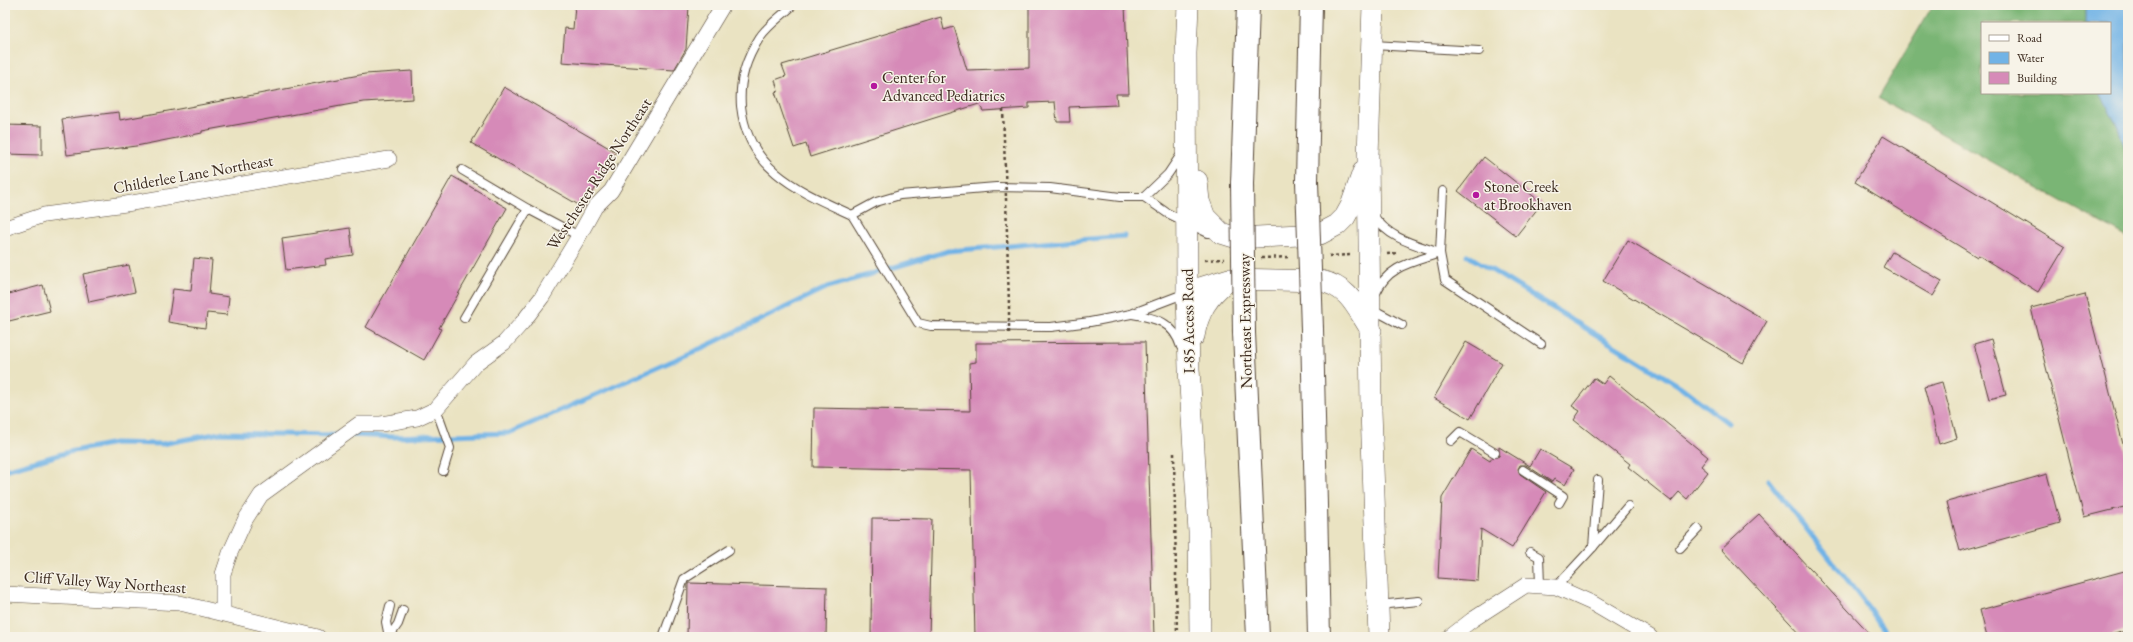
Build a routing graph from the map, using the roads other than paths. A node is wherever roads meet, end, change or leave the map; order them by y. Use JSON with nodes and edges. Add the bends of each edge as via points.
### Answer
{"nodes":[{"id":1,"x":723,"y":5,"type":"edge"},
{"id":2,"x":793,"y":5,"type":"edge"},
{"id":3,"x":1188,"y":5,"type":"edge"},
{"id":4,"x":1248,"y":5,"type":"edge"},
{"id":5,"x":1311,"y":5,"type":"edge"},
{"id":6,"x":1373,"y":5,"type":"edge"},
{"id":7,"x":1372,"y":45,"type":"junction"},
{"id":8,"x":1479,"y":51,"type":"dead end"},
{"id":9,"x":1186,"y":53,"type":"junction"},
{"id":10,"x":1186,"y":145,"type":"junction"},
{"id":11,"x":1368,"y":156,"type":"junction"},
{"id":12,"x":388,"y":159,"type":"dead end"},
{"id":13,"x":462,"y":170,"type":"dead end"},
{"id":14,"x":1443,"y":191,"type":"dead end"},
{"id":15,"x":1144,"y":197,"type":"junction"},
{"id":16,"x":1368,"y":207,"type":"junction"},
{"id":17,"x":528,"y":209,"type":"junction"},
{"id":18,"x":852,"y":216,"type":"junction"},
{"id":19,"x":1187,"y":222,"type":"junction"},
{"id":20,"x":5,"y":228,"type":"edge"},
{"id":21,"x":1221,"y":233,"type":"junction"},
{"id":22,"x":580,"y":236,"type":"junction"},
{"id":23,"x":1440,"y":253,"type":"junction"},
{"id":24,"x":1229,"y":279,"type":"junction"},
{"id":25,"x":1187,"y":292,"type":"junction"},
{"id":26,"x":1370,"y":308,"type":"junction"},
{"id":27,"x":1131,"y":314,"type":"junction"},
{"id":28,"x":464,"y":318,"type":"dead end"},
{"id":29,"x":1402,"y":325,"type":"dead end"},
{"id":30,"x":1370,"y":330,"type":"junction"},
{"id":31,"x":1542,"y":344,"type":"dead end"},
{"id":32,"x":1189,"y":369,"type":"junction"},
{"id":33,"x":436,"y":409,"type":"junction"},
{"id":34,"x":1451,"y":441,"type":"dead end"},
{"id":35,"x":1495,"y":453,"type":"dead end"},
{"id":36,"x":1523,"y":470,"type":"dead end"},
{"id":37,"x":443,"y":471,"type":"dead end"},
{"id":38,"x":1598,"y":480,"type":"dead end"},
{"id":39,"x":1559,"y":503,"type":"dead end"},
{"id":40,"x":1628,"y":506,"type":"dead end"},
{"id":41,"x":1698,"y":529,"type":"dead end"},
{"id":42,"x":1593,"y":548,"type":"junction"},
{"id":43,"x":1680,"y":548,"type":"dead end"},
{"id":44,"x":729,"y":550,"type":"dead end"},
{"id":45,"x":1530,"y":552,"type":"dead end"},
{"id":46,"x":1540,"y":585,"type":"junction"},
{"id":47,"x":1556,"y":587,"type":"junction"},
{"id":48,"x":5,"y":594,"type":"edge"},
{"id":49,"x":1419,"y":601,"type":"dead end"},
{"id":50,"x":1378,"y":605,"type":"junction"},
{"id":51,"x":390,"y":606,"type":"dead end"},
{"id":52,"x":403,"y":610,"type":"dead end"},
{"id":53,"x":223,"y":613,"type":"junction"},
{"id":54,"x":280,"y":632,"type":"edge"},
{"id":55,"x":318,"y":637,"type":"edge"},
{"id":56,"x":389,"y":637,"type":"edge"},
{"id":57,"x":663,"y":637,"type":"edge"},
{"id":58,"x":1200,"y":637,"type":"edge"},
{"id":59,"x":1258,"y":637,"type":"edge"},
{"id":60,"x":1319,"y":637,"type":"edge"},
{"id":61,"x":1379,"y":637,"type":"edge"},
{"id":62,"x":1450,"y":637,"type":"edge"},
{"id":63,"x":1650,"y":637,"type":"edge"}],
"edges":[{"from":1,"to":22,"type":"street","name":"Westchester Ridge Northeast","via":[[611,191],[595,207]]},
{"from":2,"to":18,"type":"lane","via":[[771,24],[747,60],[741,86],[744,128],[764,163],[781,178],[814,198]]},
{"from":3,"to":9,"type":"main road","name":"I-85 Access Road"},
{"from":4,"to":59,"type":"highway","name":"Northeast Expressway","bridge":true,"via":[[1242,184],[1244,333]]},
{"from":5,"to":60,"type":"highway","bridge":true,"via":[[1307,181]]},
{"from":6,"to":7,"type":"main road"},
{"from":7,"to":8,"type":"lane"},
{"from":7,"to":11,"type":"main road"},
{"from":9,"to":10,"type":"main road","name":"I-85 Access Road"},
{"from":9,"to":21,"type":"main road","via":[[1199,200],[1205,217]]},
{"from":10,"to":15,"type":"lane","via":[[1168,174]]},
{"from":10,"to":19,"type":"main road","name":"I-85 Access Road"},
{"from":11,"to":16,"type":"main road"},
{"from":11,"to":21,"type":"main road","via":[[1345,217],[1320,234],[1237,238]]},
{"from":12,"to":20,"type":"street","name":"Childerlee Lane Northeast","via":[[126,204],[44,215]]},
{"from":13,"to":17,"type":"lane"},
{"from":14,"to":23,"type":"lane"},
{"from":15,"to":18,"type":"lane","via":[[1114,197],[1050,188],[996,187],[900,195],[876,202]]},
{"from":15,"to":19,"type":"lane"},
{"from":16,"to":23,"type":"lane","via":[[1380,225],[1390,234]]},
{"from":16,"to":26,"type":"main road"},
{"from":17,"to":22,"type":"lane"},
{"from":17,"to":28,"type":"lane"},
{"from":18,"to":27,"type":"lane","via":[[918,322],[935,326],[1051,327]]},
{"from":19,"to":21,"type":"lane","via":[[1208,233]]},
{"from":19,"to":25,"type":"main road","name":"I-85 Access Road"},
{"from":22,"to":33,"type":"street","name":"Westchester Ridge Northeast","via":[[522,323],[504,343],[476,363]]},
{"from":23,"to":26,"type":"lane","via":[[1398,267],[1387,275]]},
{"from":23,"to":31,"type":"lane","via":[[1445,280]]},
{"from":24,"to":25,"type":"main road"},
{"from":24,"to":30,"type":"main road","via":[[1321,281],[1334,284],[1346,293]]},
{"from":24,"to":32,"type":"main road","via":[[1212,293],[1202,310],[1195,331]]},
{"from":25,"to":27,"type":"lane"},
{"from":25,"to":32,"type":"main road","name":"I-85 Access Road"},
{"from":26,"to":29,"type":"lane"},
{"from":26,"to":30,"type":"main road"},
{"from":27,"to":32,"type":"lane","via":[[1153,318],[1172,327]]},
{"from":30,"to":50,"type":"main road"},
{"from":32,"to":58,"type":"main road","name":"I-85 Access Road","via":[[1199,532]]},
{"from":33,"to":37,"type":"lane","via":[[450,448]]},
{"from":33,"to":53,"type":"street","name":"Westchester Ridge Northeast","via":[[417,418],[381,424],[359,424],[261,495],[245,520],[223,574]]},
{"from":34,"to":35,"type":"lane","via":[[1460,432]]},
{"from":36,"to":39,"type":"lane","via":[[1563,496]]},
{"from":38,"to":42,"type":"lane"},
{"from":40,"to":42,"type":"lane"},
{"from":41,"to":43,"type":"lane"},
{"from":42,"to":47,"type":"lane"},
{"from":44,"to":57,"type":"lane","via":[[684,579]]},
{"from":45,"to":46,"type":"lane","via":[[1539,557]]},
{"from":46,"to":47,"type":"street"},
{"from":46,"to":62,"type":"street","via":[[1526,585]]},
{"from":47,"to":63,"type":"street","via":[[1592,603]]},
{"from":48,"to":53,"type":"street","name":"Cliff Valley Way Northeast","via":[[180,603]]},
{"from":49,"to":50,"type":"lane"},
{"from":50,"to":61,"type":"main road"},
{"from":51,"to":56,"type":"lane","via":[[386,622]]},
{"from":52,"to":56,"type":"lane","via":[[398,624]]},
{"from":53,"to":54,"type":"street","name":"Cliff Valley Way Northeast"},
{"from":54,"to":55,"type":"street","name":"Cliff Valley Way Northeast"}]}
